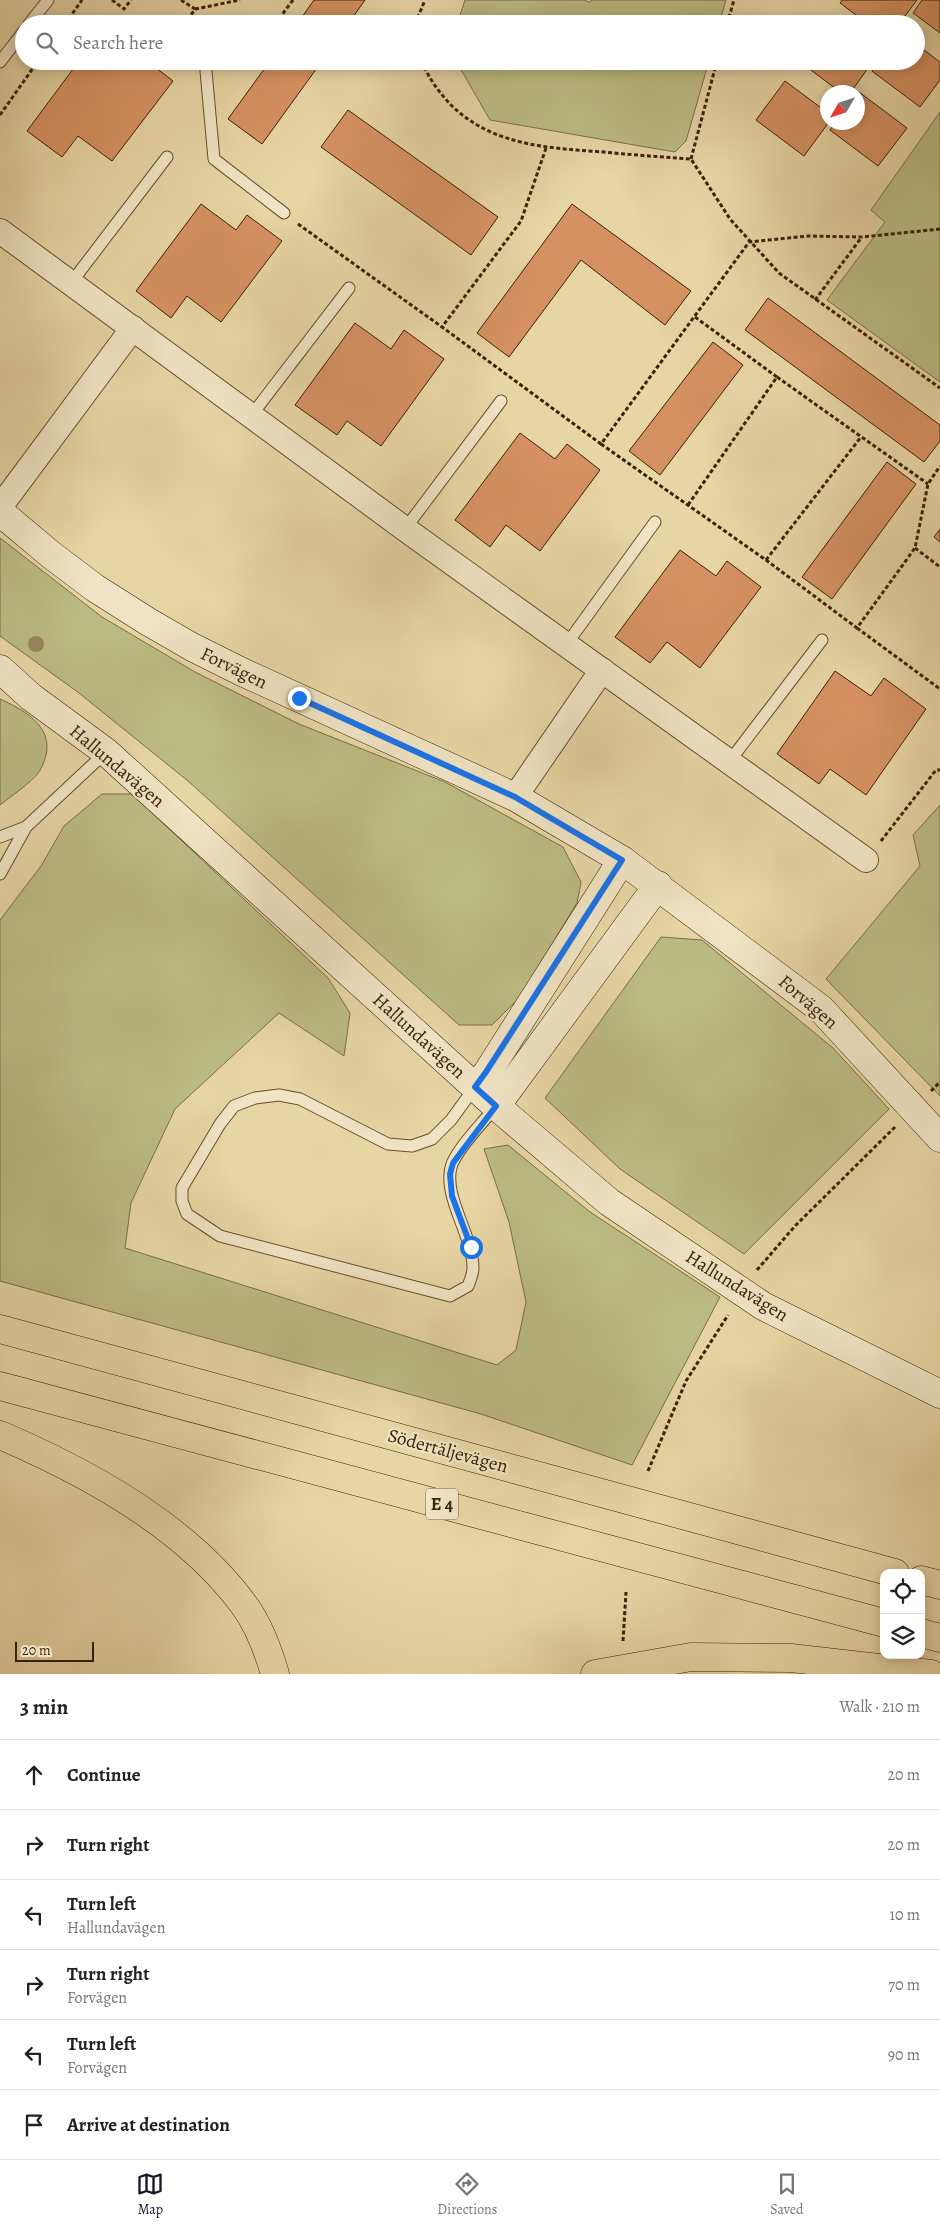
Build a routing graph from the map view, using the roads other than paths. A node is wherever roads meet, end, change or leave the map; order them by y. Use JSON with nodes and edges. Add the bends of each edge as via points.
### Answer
{"nodes":[{"id":1,"x":48,"y":0,"type":"edge"},
{"id":2,"x":36,"y":15,"type":"edge"},
{"id":3,"x":15,"y":43,"type":"edge"},
{"id":4,"x":0,"y":62,"type":"edge"},
{"id":5,"x":206,"y":71,"type":"dead end"},
{"id":6,"x":167,"y":157,"type":"dead end"},
{"id":7,"x":284,"y":213,"type":"road end"},
{"id":8,"x":0,"y":231,"type":"edge"},
{"id":9,"x":72,"y":283,"type":"junction"},
{"id":10,"x":349,"y":288,"type":"dead end"},
{"id":11,"x":133,"y":328,"type":"junction"},
{"id":12,"x":501,"y":401,"type":"dead end"},
{"id":13,"x":251,"y":416,"type":"junction"},
{"id":14,"x":0,"y":506,"type":"edge"},
{"id":15,"x":0,"y":512,"type":"edge"},
{"id":16,"x":655,"y":522,"type":"dead end"},
{"id":17,"x":405,"y":529,"type":"junction"},
{"id":18,"x":822,"y":640,"type":"dead end"},
{"id":19,"x":566,"y":645,"type":"junction"},
{"id":20,"x":0,"y":669,"type":"edge"},
{"id":21,"x":602,"y":670,"type":"junction"},
{"id":22,"x":0,"y":686,"type":"edge"},
{"id":23,"x":31,"y":697,"type":"junction"},
{"id":24,"x":106,"y":752,"type":"junction"},
{"id":25,"x":729,"y":762,"type":"junction"},
{"id":26,"x":515,"y":797,"type":"junction"},
{"id":27,"x":26,"y":827,"type":"junction"},
{"id":28,"x":0,"y":837,"type":"edge"},
{"id":29,"x":622,"y":860,"type":"junction"},
{"id":30,"x":866,"y":860,"type":"road end"},
{"id":31,"x":0,"y":874,"type":"edge"},
{"id":32,"x":658,"y":885,"type":"junction"},
{"id":33,"x":475,"y":1087,"type":"junction"},
{"id":34,"x":496,"y":1106,"type":"junction"},
{"id":35,"x":940,"y":1138,"type":"edge"},
{"id":36,"x":0,"y":1329,"type":"edge"},
{"id":37,"x":0,"y":1386,"type":"edge"},
{"id":38,"x":940,"y":1394,"type":"edge"},
{"id":39,"x":0,"y":1435,"type":"edge"},
{"id":40,"x":880,"y":1569,"type":"edge"},
{"id":41,"x":925,"y":1581,"type":"edge"},
{"id":42,"x":940,"y":1585,"type":"edge"},
{"id":43,"x":880,"y":1622,"type":"edge"},
{"id":44,"x":925,"y":1634,"type":"edge"},
{"id":45,"x":940,"y":1638,"type":"edge"},
{"id":46,"x":275,"y":1674,"type":"edge"},
{"id":47,"x":595,"y":1674,"type":"edge"},
{"id":48,"x":931,"y":1674,"type":"edge"}],
"edges":[{"from":1,"to":2,"type":"lane"},
{"from":3,"to":4,"type":"lane"},
{"from":5,"to":7,"type":"lane","via":[[214,159]]},
{"from":6,"to":9,"type":"lane"},
{"from":8,"to":9,"type":"street"},
{"from":9,"to":11,"type":"street"},
{"from":10,"to":13,"type":"lane"},
{"from":11,"to":13,"type":"street"},
{"from":11,"to":14,"type":"street"},
{"from":12,"to":17,"type":"lane"},
{"from":13,"to":17,"type":"street"},
{"from":15,"to":26,"type":"street","name":"Forvägen","via":[[96,588],[192,647]]},
{"from":16,"to":19,"type":"lane"},
{"from":17,"to":19,"type":"street"},
{"from":18,"to":25,"type":"lane"},
{"from":19,"to":21,"type":"street"},
{"from":20,"to":23,"type":"street","name":"Hallundavägen"},
{"from":21,"to":25,"type":"street"},
{"from":21,"to":26,"type":"street"},
{"from":22,"to":23,"type":"street","name":"Hallundavägen"},
{"from":23,"to":24,"type":"street","name":"Hallundavägen"},
{"from":24,"to":27,"type":"lane"},
{"from":24,"to":33,"type":"street","name":"Hallundavägen"},
{"from":25,"to":30,"type":"street"},
{"from":26,"to":29,"type":"street","name":"Forvägen"},
{"from":27,"to":28,"type":"lane"},
{"from":27,"to":31,"type":"lane"},
{"from":29,"to":32,"type":"street","name":"Forvägen"},
{"from":29,"to":33,"type":"street"},
{"from":32,"to":34,"type":"street"},
{"from":32,"to":35,"type":"street","name":"Forvägen","via":[[821,1009]]},
{"from":33,"to":34,"type":"street","name":"Hallundavägen"},
{"from":33,"to":34,"type":"lane","via":[[451,1120],[432,1139],[412,1146],[388,1144],[300,1099],[279,1095],[255,1098],[234,1106],[182,1188],[187,1214],[220,1236],[450,1296],[468,1286],[474,1270],[471,1247],[452,1196],[450,1174],[453,1163]]},
{"from":34,"to":38,"type":"street","name":"Hallundavägen","via":[[609,1202],[764,1306]]},
{"from":36,"to":40,"type":"highway","name":"Södertäljevägen"},
{"from":37,"to":43,"type":"highway","number":"E 4"},
{"from":39,"to":46,"type":"highway","via":[[70,1467],[152,1517],[208,1562],[245,1606],[268,1649]]},
{"from":41,"to":42,"type":"highway"},
{"from":44,"to":45,"type":"highway"},
{"from":47,"to":48,"type":"highway","via":[[691,1656],[791,1658]]}]}
